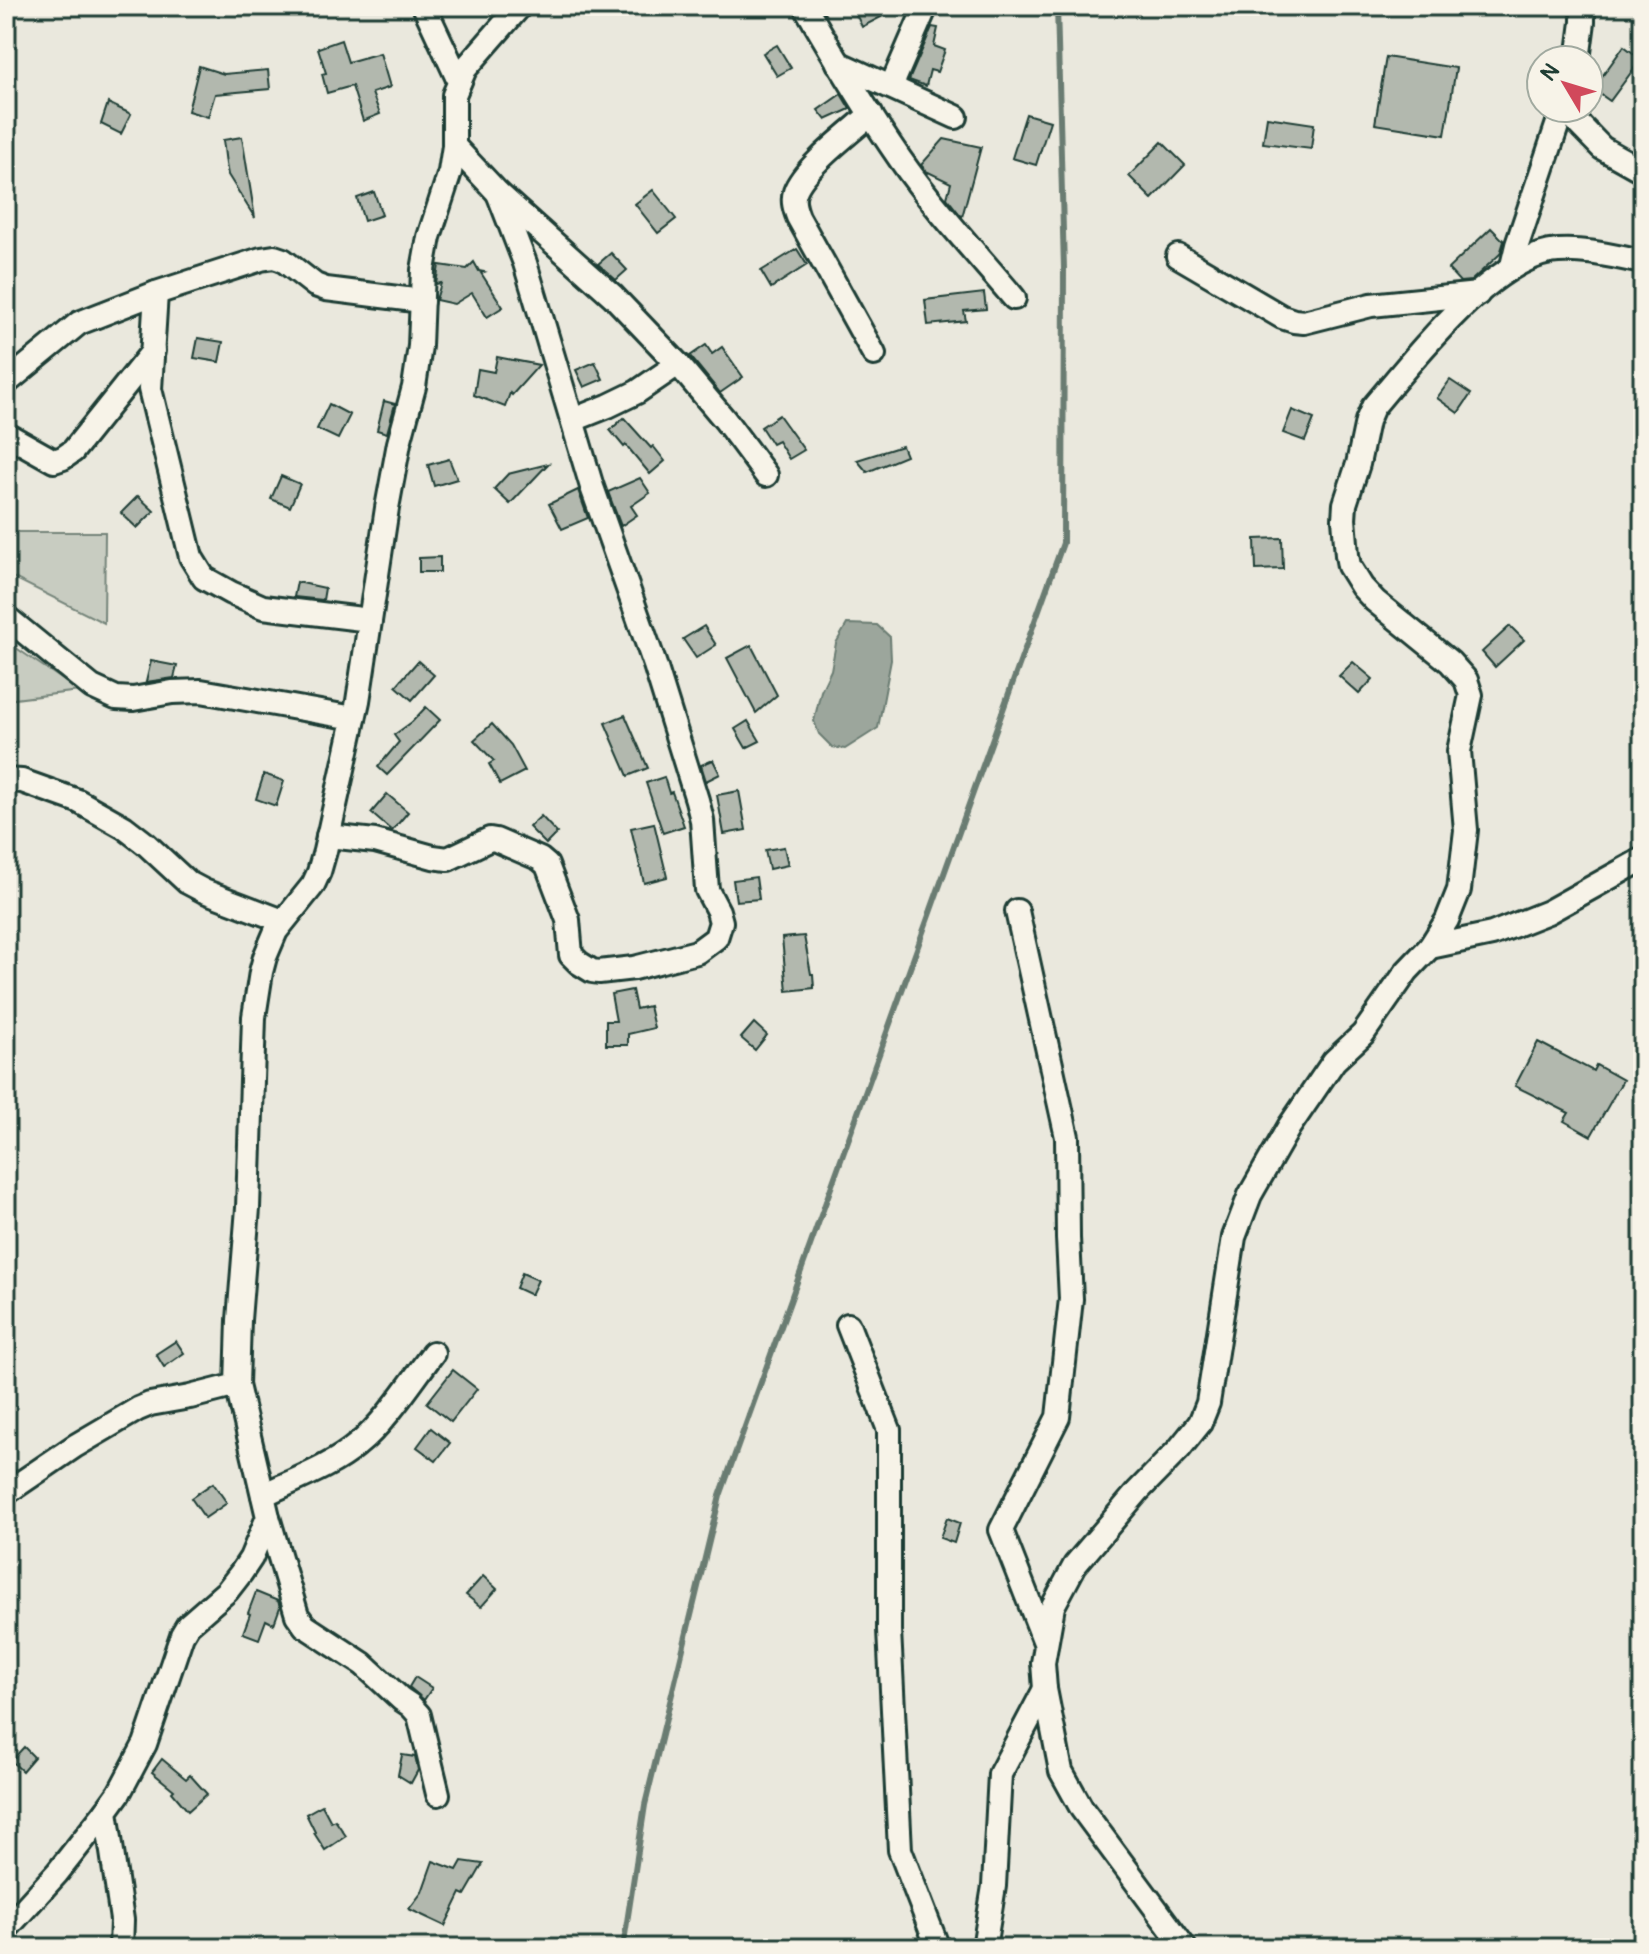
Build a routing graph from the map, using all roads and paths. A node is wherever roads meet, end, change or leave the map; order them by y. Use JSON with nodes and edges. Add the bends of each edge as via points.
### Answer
{"nodes":[{"id":1,"x":424,"y":6,"type":"edge"},
{"id":2,"x":520,"y":6,"type":"edge"},
{"id":3,"x":805,"y":6,"type":"edge"},
{"id":4,"x":926,"y":6,"type":"edge"},
{"id":5,"x":1583,"y":6,"type":"edge"},
{"id":6,"x":1580,"y":44,"type":"edge"},
{"id":7,"x":838,"y":63,"type":"junction"},
{"id":8,"x":459,"y":81,"type":"junction"},
{"id":9,"x":891,"y":87,"type":"junction"},
{"id":10,"x":871,"y":114,"type":"junction"},
{"id":11,"x":956,"y":117,"type":"dead end"},
{"id":12,"x":1558,"y":124,"type":"edge"},
{"id":13,"x":1579,"y":124,"type":"edge"},
{"id":14,"x":454,"y":146,"type":"junction"},
{"id":15,"x":1643,"y":171,"type":"edge"},
{"id":16,"x":498,"y":193,"type":"junction"},
{"id":17,"x":1178,"y":256,"type":"dead end"},
{"id":18,"x":1643,"y":262,"type":"edge"},
{"id":19,"x":1512,"y":266,"type":"junction"},
{"id":20,"x":156,"y":293,"type":"junction"},
{"id":21,"x":1478,"y":294,"type":"junction"},
{"id":22,"x":1014,"y":298,"type":"dead end"},
{"id":23,"x":422,"y":301,"type":"junction"},
{"id":24,"x":153,"y":351,"type":"junction"},
{"id":25,"x":874,"y":354,"type":"dead end"},
{"id":26,"x":678,"y":364,"type":"junction"},
{"id":27,"x":6,"y":383,"type":"edge"},
{"id":28,"x":573,"y":420,"type":"junction"},
{"id":29,"x":6,"y":434,"type":"edge"},
{"id":30,"x":766,"y":475,"type":"dead end"},
{"id":31,"x":6,"y":617,"type":"edge"},
{"id":32,"x":370,"y":620,"type":"junction"},
{"id":33,"x":354,"y":718,"type":"junction"},
{"id":34,"x":6,"y":780,"type":"edge"},
{"id":35,"x":328,"y":836,"type":"junction"},
{"id":36,"x":1643,"y":859,"type":"edge"},
{"id":37,"x":1017,"y":911,"type":"dead end"},
{"id":38,"x":283,"y":921,"type":"junction"},
{"id":39,"x":1430,"y":947,"type":"junction"},
{"id":40,"x":848,"y":1325,"type":"dead end"},
{"id":41,"x":433,"y":1353,"type":"dead end"},
{"id":42,"x":237,"y":1385,"type":"junction"},
{"id":43,"x":6,"y":1493,"type":"edge"},
{"id":44,"x":266,"y":1506,"type":"junction"},
{"id":45,"x":1046,"y":1645,"type":"junction"},
{"id":46,"x":1045,"y":1689,"type":"junction"},
{"id":47,"x":438,"y":1794,"type":"dead end"},
{"id":48,"x":106,"y":1811,"type":"junction"},
{"id":49,"x":6,"y":1929,"type":"edge"},
{"id":50,"x":121,"y":1948,"type":"edge"},
{"id":51,"x":938,"y":1948,"type":"edge"},
{"id":52,"x":984,"y":1948,"type":"edge"},
{"id":53,"x":1185,"y":1948,"type":"edge"}],
"edges":[{"from":1,"to":8,"type":"street"},
{"from":2,"to":8,"type":"street"},
{"from":3,"to":7,"type":"street"},
{"from":4,"to":9,"type":"street"},
{"from":5,"to":6,"type":"street"},
{"from":7,"to":9,"type":"street"},
{"from":7,"to":10,"type":"street"},
{"from":8,"to":14,"type":"street"},
{"from":9,"to":11,"type":"street"},
{"from":10,"to":22,"type":"street","via":[[932,201]]},
{"from":10,"to":25,"type":"street","via":[[807,171],[794,205]]},
{"from":12,"to":19,"type":"street"},
{"from":13,"to":15,"type":"street","via":[[1602,148]]},
{"from":14,"to":16,"type":"street"},
{"from":14,"to":23,"type":"street","via":[[429,237]]},
{"from":16,"to":26,"type":"street","via":[[613,296]]},
{"from":16,"to":28,"type":"street"},
{"from":17,"to":21,"type":"street","via":[[1294,321],[1389,302]]},
{"from":18,"to":19,"type":"street","via":[[1556,251]]},
{"from":19,"to":21,"type":"street"},
{"from":20,"to":23,"type":"street","via":[[274,257],[326,289]]},
{"from":20,"to":24,"type":"street"},
{"from":20,"to":27,"type":"street","via":[[79,323]]},
{"from":21,"to":39,"type":"street","via":[[1373,407],[1345,504],[1349,566],[1362,587],[1450,662],[1471,695],[1459,751],[1466,830],[1459,890]]},
{"from":23,"to":32,"type":"street","via":[[414,387],[396,456]]},
{"from":24,"to":29,"type":"street","via":[[63,458],[45,458]]},
{"from":24,"to":32,"type":"street","via":[[150,389],[191,557],[204,578],[263,607]]},
{"from":26,"to":28,"type":"street","via":[[637,392]]},
{"from":26,"to":30,"type":"street"},
{"from":28,"to":35,"type":"street","via":[[702,820],[707,890],[721,922],[716,938],[697,952],[634,968],[592,971],[571,955],[568,920],[550,871],[540,859],[490,839],[448,859]]},
{"from":31,"to":33,"type":"street","via":[[92,687],[116,698],[201,691]]},
{"from":32,"to":33,"type":"street"},
{"from":33,"to":35,"type":"street"},
{"from":34,"to":38,"type":"street","via":[[78,801],[124,827],[187,882]]},
{"from":35,"to":38,"type":"street","via":[[313,885]]},
{"from":36,"to":39,"type":"street","via":[[1548,912],[1492,934]]},
{"from":37,"to":45,"type":"street","via":[[1067,1137],[1071,1299],[1058,1417],[1001,1530]]},
{"from":38,"to":42,"type":"street","via":[[265,957],[254,1017]]},
{"from":39,"to":45,"type":"street","via":[[1363,1034],[1334,1061],[1250,1195],[1234,1237],[1208,1403],[1200,1423],[1075,1565],[1053,1606]]},
{"from":40,"to":51,"type":"street","via":[[889,1430],[889,1630],[900,1850]]},
{"from":41,"to":44,"type":"street","via":[[357,1446]]},
{"from":42,"to":43,"type":"street","via":[[138,1409]]},
{"from":42,"to":44,"type":"street"},
{"from":44,"to":47,"type":"street","via":[[297,1615],[419,1715]]},
{"from":44,"to":48,"type":"street","via":[[251,1558],[227,1591],[182,1635],[145,1744]]},
{"from":45,"to":46,"type":"street"},
{"from":46,"to":52,"type":"street","via":[[1000,1774],[994,1886]]},
{"from":46,"to":53,"type":"street","via":[[1061,1771],[1082,1809]]},
{"from":48,"to":49,"type":"street"},
{"from":48,"to":50,"type":"street","via":[[122,1920]]}]}
